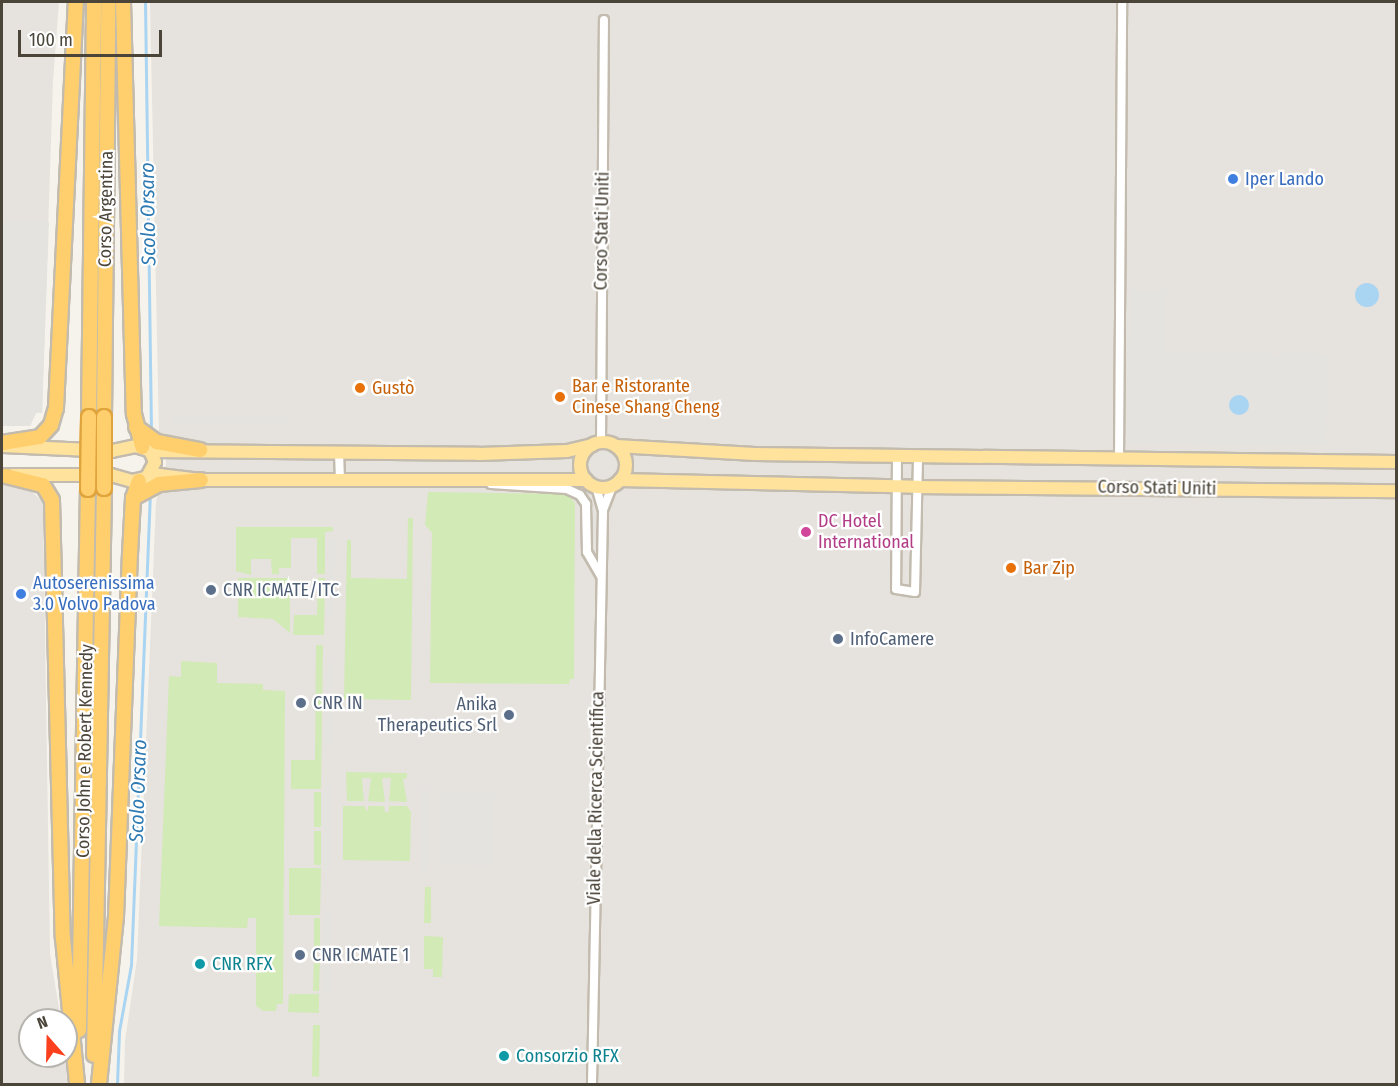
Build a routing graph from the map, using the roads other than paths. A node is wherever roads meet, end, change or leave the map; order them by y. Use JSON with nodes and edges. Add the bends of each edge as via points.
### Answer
{"nodes":[{"id":1,"x":76,"y":2,"type":"edge"},
{"id":2,"x":94,"y":2,"type":"edge"},
{"id":3,"x":108,"y":2,"type":"edge"},
{"id":4,"x":123,"y":2,"type":"edge"},
{"id":5,"x":1122,"y":2,"type":"edge"},
{"id":6,"x":604,"y":20,"type":"dead end"},
{"id":7,"x":90,"y":417,"type":"joint"},
{"id":8,"x":104,"y":417,"type":"joint"},
{"id":9,"x":135,"y":426,"type":"junction"},
{"id":10,"x":2,"y":444,"type":"edge"},
{"id":11,"x":596,"y":444,"type":"junction"},
{"id":12,"x":616,"y":446,"type":"junction"},
{"id":13,"x":141,"y":448,"type":"junction"},
{"id":14,"x":200,"y":450,"type":"junction"},
{"id":15,"x":339,"y":452,"type":"junction"},
{"id":16,"x":897,"y":457,"type":"junction"},
{"id":17,"x":918,"y":457,"type":"junction"},
{"id":18,"x":1119,"y":459,"type":"junction"},
{"id":19,"x":1396,"y":462,"type":"edge"},
{"id":20,"x":4,"y":476,"type":"edge"},
{"id":21,"x":143,"y":479,"type":"junction"},
{"id":22,"x":201,"y":480,"type":"junction"},
{"id":23,"x":340,"y":480,"type":"junction"},
{"id":24,"x":483,"y":482,"type":"junction"},
{"id":25,"x":591,"y":483,"type":"junction"},
{"id":26,"x":616,"y":483,"type":"junction"},
{"id":27,"x":896,"y":486,"type":"junction"},
{"id":28,"x":918,"y":487,"type":"junction"},
{"id":29,"x":1396,"y":490,"type":"edge"},
{"id":30,"x":133,"y":498,"type":"junction"},
{"id":31,"x":603,"y":511,"type":"junction"},
{"id":32,"x":602,"y":577,"type":"junction"},
{"id":33,"x":78,"y":1084,"type":"edge"},
{"id":34,"x":94,"y":1084,"type":"edge"},
{"id":35,"x":99,"y":1084,"type":"edge"},
{"id":36,"x":592,"y":1084,"type":"edge"}],
"edges":[{"from":1,"to":10,"type":"highway","via":[[56,408],[51,425],[40,437]]},
{"from":2,"to":7,"type":"highway","name":"Corso Argentina"},
{"from":3,"to":8,"type":"highway","name":"Corso Argentina"},
{"from":4,"to":9,"type":"highway"},
{"from":5,"to":18,"type":"street","name":"Corso Stati Uniti"},
{"from":6,"to":11,"type":"street","name":"Corso Stati Uniti"},
{"from":7,"to":33,"type":"highway","name":"Corso John e Robert Kennedy","bridge":true},
{"from":8,"to":34,"type":"highway","name":"Corso John e Robert Kennedy","bridge":true},
{"from":9,"to":13,"type":"highway"},
{"from":9,"to":14,"type":"highway","via":[[158,442]]},
{"from":10,"to":13,"type":"main road","via":[[112,451]]},
{"from":11,"to":12,"type":"main road"},
{"from":11,"to":15,"type":"main road","via":[[567,451],[479,454]]},
{"from":11,"to":25,"type":"main road","via":[[580,464]]},
{"from":12,"to":16,"type":"main road","name":"Corso Stati Uniti"},
{"from":12,"to":26,"type":"main road","via":[[625,459]]},
{"from":13,"to":14,"type":"main road"},
{"from":13,"to":21,"type":"main road","via":[[155,462]]},
{"from":14,"to":15,"type":"main road"},
{"from":15,"to":23,"type":"street"},
{"from":16,"to":17,"type":"main road","name":"Corso Stati Uniti"},
{"from":16,"to":27,"type":"street"},
{"from":17,"to":18,"type":"main road","name":"Corso Stati Uniti"},
{"from":17,"to":28,"type":"street"},
{"from":18,"to":19,"type":"main road","name":"Corso Stati Uniti"},
{"from":20,"to":21,"type":"main road","via":[[111,475]]},
{"from":20,"to":33,"type":"highway","via":[[43,485],[52,500],[63,938]]},
{"from":21,"to":22,"type":"main road"},
{"from":21,"to":30,"type":"highway"},
{"from":22,"to":23,"type":"main road"},
{"from":22,"to":30,"type":"highway","via":[[159,484]]},
{"from":23,"to":24,"type":"main road"},
{"from":24,"to":25,"type":"main road"},
{"from":24,"to":32,"type":"street","via":[[507,488],[567,489],[580,495],[586,504],[587,552]]},
{"from":25,"to":26,"type":"main road"},
{"from":25,"to":31,"type":"street","name":"Viale della Ricerca Scientifica"},
{"from":26,"to":27,"type":"main road","name":"Corso Stati Uniti"},
{"from":26,"to":31,"type":"street","name":"Viale della Ricerca Scientifica"},
{"from":27,"to":28,"type":"main road","name":"Corso Stati Uniti"},
{"from":27,"to":28,"type":"street","via":[[896,589],[915,592]]},
{"from":28,"to":29,"type":"main road","name":"Corso Stati Uniti"},
{"from":30,"to":35,"type":"highway","via":[[116,917]]},
{"from":31,"to":32,"type":"street","name":"Viale della Ricerca Scientifica"},
{"from":32,"to":36,"type":"street","name":"Viale della Ricerca Scientifica"}]}
